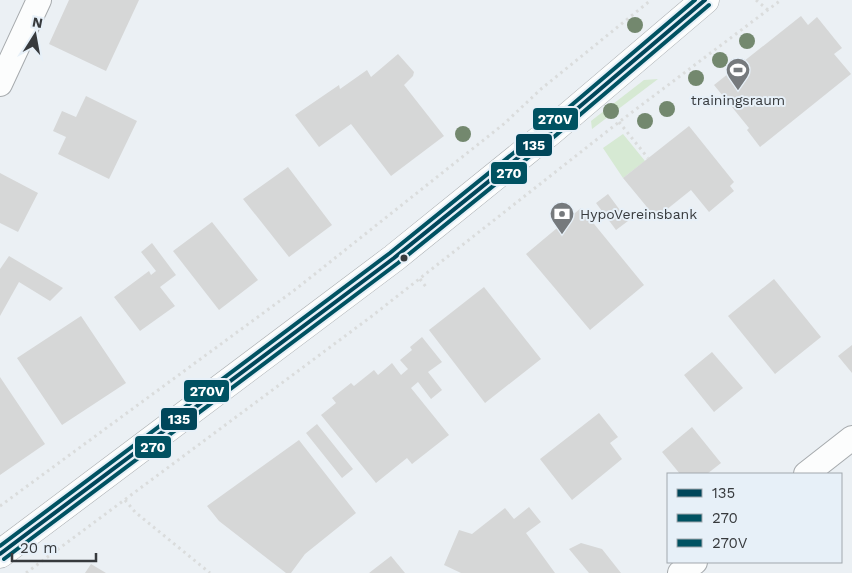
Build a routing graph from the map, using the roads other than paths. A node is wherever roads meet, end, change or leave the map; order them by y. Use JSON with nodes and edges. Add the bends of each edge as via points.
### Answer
{"nodes":[{"id":1,"x":39,"y":0,"type":"edge"},
{"id":2,"x":705,"y":0,"type":"edge"},
{"id":3,"x":0,"y":84,"type":"edge"},
{"id":4,"x":852,"y":438,"type":"edge"},
{"id":5,"x":807,"y":473,"type":"edge"},
{"id":6,"x":0,"y":554,"type":"edge"},
{"id":7,"x":693,"y":563,"type":"edge"},
{"id":8,"x":680,"y":573,"type":"edge"}],
"edges":[{"from":1,"to":3,"type":"street"},
{"from":2,"to":6,"type":"main road","via":[[551,131],[407,247]]},
{"from":4,"to":5,"type":"street"},
{"from":7,"to":8,"type":"street"}]}
